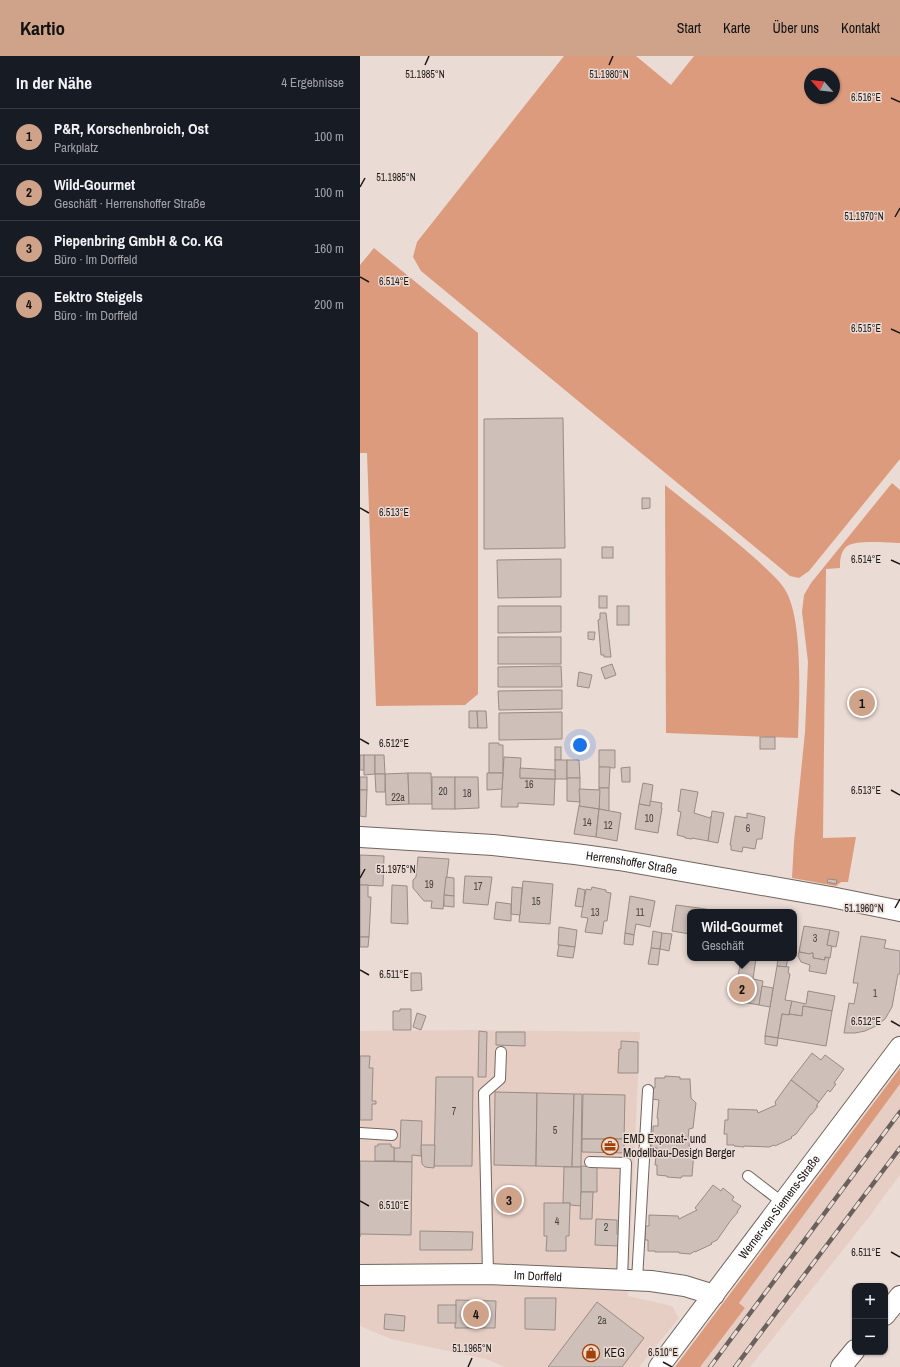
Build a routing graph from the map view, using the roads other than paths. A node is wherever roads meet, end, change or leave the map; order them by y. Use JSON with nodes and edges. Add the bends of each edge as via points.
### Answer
{"nodes":[{"id":1,"x":360,"y":838,"type":"edge"},
{"id":2,"x":900,"y":911,"type":"edge"},
{"id":3,"x":900,"y":1047,"type":"edge"},
{"id":4,"x":501,"y":1052,"type":"dead end"},
{"id":5,"x":648,"y":1090,"type":"dead end"},
{"id":6,"x":360,"y":1134,"type":"edge"},
{"id":7,"x":392,"y":1134,"type":"dead end"},
{"id":8,"x":590,"y":1162,"type":"dead end"},
{"id":9,"x":748,"y":1176,"type":"dead end"},
{"id":10,"x":783,"y":1203,"type":"junction"},
{"id":11,"x":488,"y":1274,"type":"junction"},
{"id":12,"x":360,"y":1275,"type":"edge"},
{"id":13,"x":630,"y":1280,"type":"junction"},
{"id":14,"x":714,"y":1295,"type":"junction"},
{"id":15,"x":900,"y":1296,"type":"edge"},
{"id":16,"x":888,"y":1311,"type":"edge"},
{"id":17,"x":852,"y":1354,"type":"edge"},
{"id":18,"x":659,"y":1367,"type":"edge"},
{"id":19,"x":841,"y":1367,"type":"edge"}],
"edges":[{"from":1,"to":2,"type":"street","name":"Herrenshoffer Straße","via":[[493,845],[575,854]]},
{"from":3,"to":10,"type":"street","name":"Werner-von-Siemens-Straße"},
{"from":4,"to":11,"type":"lane","via":[[500,1079],[484,1093]]},
{"from":5,"to":13,"type":"lane"},
{"from":6,"to":7,"type":"lane"},
{"from":8,"to":13,"type":"lane","via":[[626,1164]]},
{"from":9,"to":10,"type":"lane"},
{"from":10,"to":14,"type":"street","name":"Werner-von-Siemens-Straße"},
{"from":11,"to":12,"type":"street","name":"Im Dorffeld"},
{"from":11,"to":13,"type":"street","name":"Im Dorffeld"},
{"from":13,"to":14,"type":"street","name":"Im Dorffeld","via":[[677,1284]]},
{"from":14,"to":18,"type":"street","name":"Werner-von-Siemens-Straße"},
{"from":15,"to":16,"type":"street"},
{"from":17,"to":19,"type":"street"}]}
